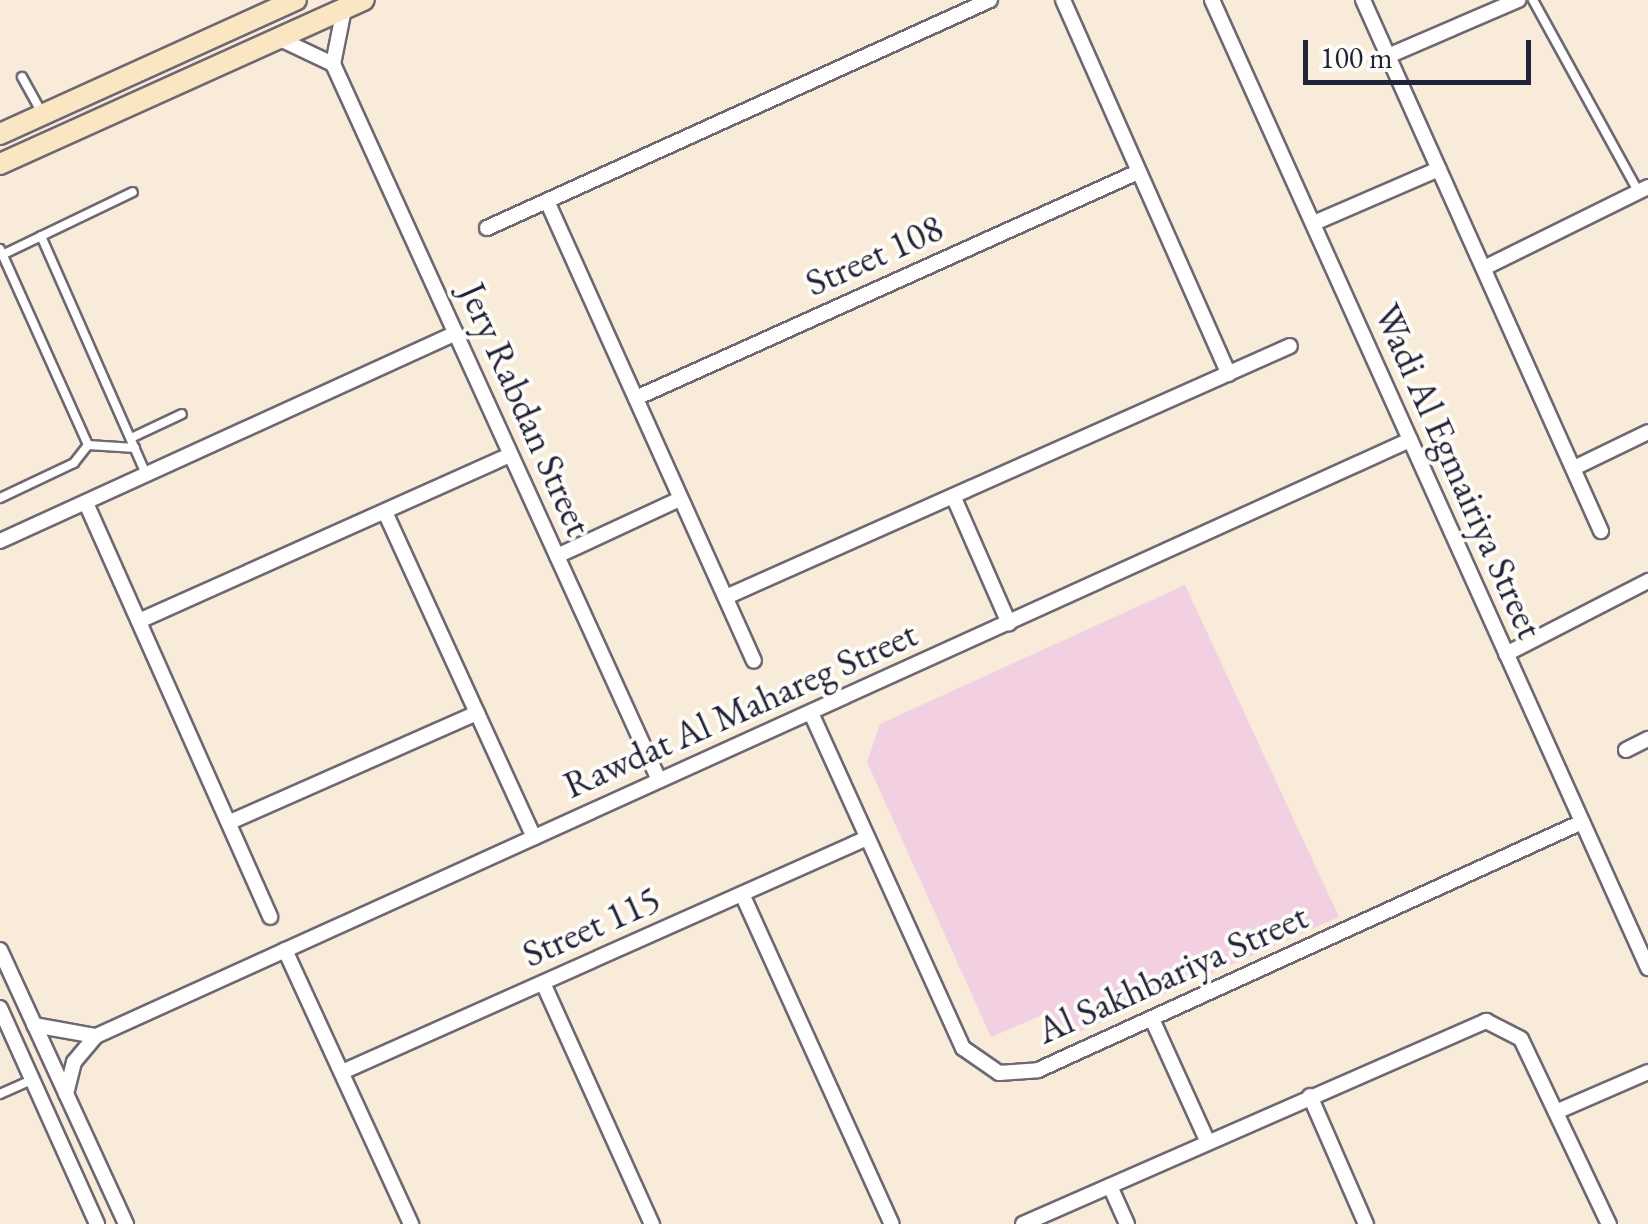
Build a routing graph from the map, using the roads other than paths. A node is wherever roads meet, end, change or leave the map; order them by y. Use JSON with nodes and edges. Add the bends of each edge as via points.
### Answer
{"nodes":[{"id":1,"x":296,"y":0,"type":"edge"},
{"id":2,"x":990,"y":0,"type":"edge"},
{"id":3,"x":1063,"y":0,"type":"edge"},
{"id":4,"x":1212,"y":0,"type":"edge"},
{"id":5,"x":1363,"y":0,"type":"edge"},
{"id":6,"x":1518,"y":0,"type":"edge"},
{"id":7,"x":1533,"y":0,"type":"edge"},
{"id":8,"x":354,"y":4,"type":"edge"},
{"id":9,"x":276,"y":38,"type":"junction"},
{"id":10,"x":1388,"y":56,"type":"junction"},
{"id":11,"x":333,"y":64,"type":"junction"},
{"id":12,"x":22,"y":77,"type":"dead end"},
{"id":13,"x":43,"y":115,"type":"junction"},
{"id":14,"x":0,"y":134,"type":"edge"},
{"id":15,"x":0,"y":164,"type":"edge"},
{"id":16,"x":1438,"y":169,"type":"junction"},
{"id":17,"x":1138,"y":172,"type":"junction"},
{"id":18,"x":1643,"y":189,"type":"edge"},
{"id":19,"x":133,"y":192,"type":"dead end"},
{"id":20,"x":547,"y":201,"type":"junction"},
{"id":21,"x":1314,"y":223,"type":"junction"},
{"id":22,"x":486,"y":228,"type":"dead end"},
{"id":23,"x":40,"y":236,"type":"junction"},
{"id":24,"x":1,"y":253,"type":"edge"},
{"id":25,"x":1484,"y":268,"type":"junction"},
{"id":26,"x":456,"y":333,"type":"junction"},
{"id":27,"x":1290,"y":346,"type":"dead end"},
{"id":28,"x":1229,"y":374,"type":"junction"},
{"id":29,"x":636,"y":398,"type":"junction"},
{"id":30,"x":182,"y":414,"type":"dead end"},
{"id":31,"x":1648,"y":432,"type":"edge"},
{"id":32,"x":1410,"y":440,"type":"junction"},
{"id":33,"x":133,"y":443,"type":"junction"},
{"id":34,"x":88,"y":445,"type":"junction"},
{"id":35,"x":510,"y":454,"type":"junction"},
{"id":36,"x":1574,"y":468,"type":"junction"},
{"id":37,"x":146,"y":475,"type":"junction"},
{"id":38,"x":0,"y":498,"type":"edge"},
{"id":39,"x":680,"y":498,"type":"junction"},
{"id":40,"x":954,"y":498,"type":"junction"},
{"id":41,"x":86,"y":502,"type":"junction"},
{"id":42,"x":386,"y":512,"type":"junction"},
{"id":43,"x":1600,"y":531,"type":"dead end"},
{"id":44,"x":0,"y":541,"type":"edge"},
{"id":45,"x":557,"y":556,"type":"junction"},
{"id":46,"x":1648,"y":581,"type":"edge"},
{"id":47,"x":726,"y":597,"type":"junction"},
{"id":48,"x":140,"y":621,"type":"junction"},
{"id":49,"x":1009,"y":623,"type":"junction"},
{"id":50,"x":1506,"y":654,"type":"junction"},
{"id":51,"x":754,"y":661,"type":"dead end"},
{"id":52,"x":811,"y":712,"type":"junction"},
{"id":53,"x":477,"y":713,"type":"junction"},
{"id":54,"x":1648,"y":739,"type":"edge"},
{"id":55,"x":1626,"y":750,"type":"dead end"},
{"id":56,"x":659,"y":780,"type":"junction"},
{"id":57,"x":230,"y":822,"type":"junction"},
{"id":58,"x":1582,"y":822,"type":"junction"},
{"id":59,"x":534,"y":837,"type":"junction"},
{"id":60,"x":866,"y":838,"type":"junction"},
{"id":61,"x":742,"y":894,"type":"junction"},
{"id":62,"x":270,"y":917,"type":"dead end"},
{"id":63,"x":0,"y":950,"type":"edge"},
{"id":64,"x":285,"y":950,"type":"junction"},
{"id":65,"x":1648,"y":968,"type":"edge"},
{"id":66,"x":543,"y":984,"type":"junction"},
{"id":67,"x":0,"y":1008,"type":"edge"},
{"id":68,"x":1152,"y":1019,"type":"junction"},
{"id":69,"x":34,"y":1025,"type":"junction"},
{"id":70,"x":96,"y":1036,"type":"junction"},
{"id":71,"x":342,"y":1072,"type":"junction"},
{"id":72,"x":1648,"y":1072,"type":"edge"},
{"id":73,"x":32,"y":1080,"type":"junction"},
{"id":74,"x":0,"y":1094,"type":"edge"},
{"id":75,"x":66,"y":1094,"type":"junction"},
{"id":76,"x":1310,"y":1096,"type":"junction"},
{"id":77,"x":1556,"y":1112,"type":"junction"},
{"id":78,"x":1207,"y":1140,"type":"junction"},
{"id":79,"x":1110,"y":1186,"type":"junction"},
{"id":80,"x":97,"y":1224,"type":"edge"},
{"id":81,"x":126,"y":1224,"type":"edge"},
{"id":82,"x":410,"y":1224,"type":"edge"},
{"id":83,"x":652,"y":1224,"type":"edge"},
{"id":84,"x":892,"y":1224,"type":"edge"},
{"id":85,"x":1024,"y":1224,"type":"edge"},
{"id":86,"x":1128,"y":1224,"type":"edge"},
{"id":87,"x":1366,"y":1224,"type":"edge"},
{"id":88,"x":1609,"y":1224,"type":"edge"}],
"edges":[{"from":1,"to":13,"type":"street"},
{"from":2,"to":20,"type":"street"},
{"from":3,"to":17,"type":"street"},
{"from":4,"to":21,"type":"street","name":"Wadi Al Egmairiya Street"},
{"from":5,"to":10,"type":"street"},
{"from":6,"to":10,"type":"street"},
{"from":7,"to":18,"type":"lane"},
{"from":8,"to":9,"type":"street"},
{"from":8,"to":11,"type":"street"},
{"from":9,"to":11,"type":"street"},
{"from":9,"to":15,"type":"street"},
{"from":10,"to":16,"type":"street"},
{"from":11,"to":26,"type":"street","name":"Jery Rabdan Street"},
{"from":12,"to":13,"type":"lane"},
{"from":13,"to":14,"type":"street"},
{"from":16,"to":21,"type":"street"},
{"from":16,"to":25,"type":"street"},
{"from":17,"to":28,"type":"street"},
{"from":17,"to":29,"type":"street","name":"Street 108"},
{"from":18,"to":25,"type":"street"},
{"from":19,"to":23,"type":"lane"},
{"from":20,"to":22,"type":"street"},
{"from":20,"to":29,"type":"street"},
{"from":21,"to":32,"type":"street","name":"Wadi Al Egmairiya Street"},
{"from":23,"to":24,"type":"lane"},
{"from":23,"to":33,"type":"lane"},
{"from":24,"to":34,"type":"lane"},
{"from":25,"to":36,"type":"street"},
{"from":26,"to":35,"type":"street","name":"Jery Rabdan Street"},
{"from":26,"to":37,"type":"street"},
{"from":27,"to":28,"type":"street"},
{"from":28,"to":40,"type":"street"},
{"from":29,"to":39,"type":"street"},
{"from":30,"to":33,"type":"lane"},
{"from":31,"to":36,"type":"street"},
{"from":32,"to":49,"type":"street","name":"Rawdat Al Mahareg Street"},
{"from":32,"to":50,"type":"street","name":"Wadi Al Egmairiya Street"},
{"from":33,"to":34,"type":"lane"},
{"from":33,"to":37,"type":"lane"},
{"from":34,"to":38,"type":"lane","via":[[74,464]]},
{"from":35,"to":42,"type":"street"},
{"from":35,"to":45,"type":"street","name":"Jery Rabdan Street"},
{"from":36,"to":43,"type":"street"},
{"from":37,"to":41,"type":"street"},
{"from":39,"to":45,"type":"street"},
{"from":39,"to":47,"type":"street"},
{"from":40,"to":47,"type":"street"},
{"from":40,"to":49,"type":"street"},
{"from":41,"to":44,"type":"street"},
{"from":41,"to":48,"type":"street"},
{"from":42,"to":48,"type":"street"},
{"from":42,"to":53,"type":"street"},
{"from":45,"to":56,"type":"street","name":"Jery Rabdan Street"},
{"from":46,"to":50,"type":"street"},
{"from":47,"to":51,"type":"street"},
{"from":48,"to":57,"type":"street"},
{"from":49,"to":52,"type":"street","name":"Rawdat Al Mahareg Street"},
{"from":50,"to":58,"type":"street","name":"Wadi Al Egmairiya Street"},
{"from":52,"to":56,"type":"street","name":"Rawdat Al Mahareg Street"},
{"from":52,"to":60,"type":"street","name":"Al Sakhbariya Street"},
{"from":53,"to":57,"type":"street"},
{"from":53,"to":59,"type":"street"},
{"from":54,"to":55,"type":"street"},
{"from":56,"to":59,"type":"street","name":"Rawdat Al Mahareg Street"},
{"from":57,"to":62,"type":"street"},
{"from":58,"to":65,"type":"street","name":"Wadi Al Egmairiya Street"},
{"from":58,"to":68,"type":"street","name":"Al Sakhbariya Street"},
{"from":59,"to":64,"type":"street","name":"Rawdat Al Mahareg Street"},
{"from":60,"to":61,"type":"street","name":"Street 115"},
{"from":60,"to":68,"type":"street","name":"Al Sakhbariya Street","via":[[963,1048],[983,1068],[1038,1070]]},
{"from":61,"to":66,"type":"street","name":"Street 115"},
{"from":61,"to":84,"type":"street"},
{"from":63,"to":69,"type":"street"},
{"from":64,"to":70,"type":"street","name":"Rawdat Al Mahareg Street"},
{"from":64,"to":71,"type":"street"},
{"from":66,"to":71,"type":"street","name":"Street 115"},
{"from":66,"to":83,"type":"street"},
{"from":67,"to":73,"type":"street"},
{"from":68,"to":78,"type":"street"},
{"from":69,"to":70,"type":"street"},
{"from":69,"to":75,"type":"street"},
{"from":70,"to":75,"type":"street","via":[[74,1062]]},
{"from":71,"to":82,"type":"street"},
{"from":72,"to":77,"type":"street"},
{"from":73,"to":74,"type":"lane"},
{"from":73,"to":80,"type":"street"},
{"from":75,"to":81,"type":"street"},
{"from":76,"to":77,"type":"street","via":[[1474,1023],[1498,1022],[1521,1039]]},
{"from":76,"to":78,"type":"street"},
{"from":76,"to":87,"type":"street"},
{"from":77,"to":88,"type":"street"},
{"from":78,"to":79,"type":"street"},
{"from":79,"to":85,"type":"street"},
{"from":79,"to":86,"type":"street"}]}
